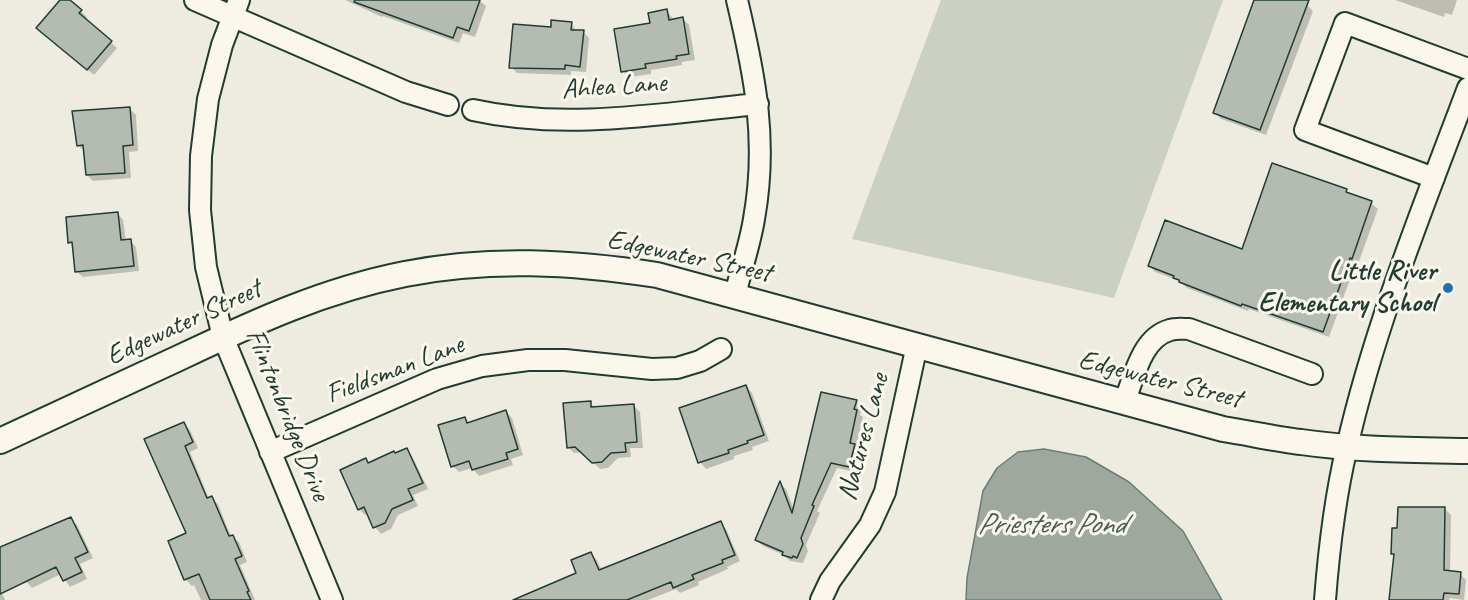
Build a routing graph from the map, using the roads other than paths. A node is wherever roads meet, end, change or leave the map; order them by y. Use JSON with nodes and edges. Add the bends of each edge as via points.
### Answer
{"nodes":[{"id":1,"x":195,"y":0,"type":"edge"},
{"id":2,"x":737,"y":0,"type":"edge"},
{"id":3,"x":235,"y":9,"type":"edge"},
{"id":4,"x":1468,"y":69,"type":"edge"},
{"id":5,"x":1468,"y":88,"type":"edge"},
{"id":6,"x":758,"y":104,"type":"junction"},
{"id":7,"x":448,"y":105,"type":"dead end"},
{"id":8,"x":473,"y":110,"type":"dead end"},
{"id":9,"x":1434,"y":178,"type":"junction"},
{"id":10,"x":735,"y":295,"type":"junction"},
{"id":11,"x":223,"y":337,"type":"junction"},
{"id":12,"x":917,"y":345,"type":"junction"},
{"id":13,"x":721,"y":349,"type":"dead end"},
{"id":14,"x":1312,"y":374,"type":"dead end"},
{"id":15,"x":1124,"y":403,"type":"junction"},
{"id":16,"x":0,"y":441,"type":"edge"},
{"id":17,"x":1347,"y":447,"type":"junction"},
{"id":18,"x":1468,"y":451,"type":"edge"},
{"id":19,"x":270,"y":452,"type":"junction"},
{"id":20,"x":332,"y":600,"type":"edge"},
{"id":21,"x":820,"y":600,"type":"edge"},
{"id":22,"x":1325,"y":600,"type":"edge"}],
"edges":[{"from":1,"to":3,"type":"street"},
{"from":2,"to":6,"type":"street"},
{"from":3,"to":7,"type":"street","via":[[406,92]]},
{"from":3,"to":11,"type":"street","name":"Flintonbridge Drive","via":[[208,99],[201,156],[200,210],[207,267]]},
{"from":4,"to":9,"type":"street","via":[[1345,23],[1305,130]]},
{"from":5,"to":9,"type":"street"},
{"from":6,"to":8,"type":"street","name":"Ahlea Lane","via":[[583,121],[537,120]]},
{"from":6,"to":10,"type":"street","via":[[760,172],[754,220]]},
{"from":9,"to":17,"type":"street","via":[[1368,370]]},
{"from":10,"to":11,"type":"street","name":"Edgewater Street","via":[[657,275],[596,266],[533,262],[468,265],[344,289],[291,306]]},
{"from":10,"to":12,"type":"street","name":"Edgewater Street"},
{"from":11,"to":16,"type":"street","name":"Edgewater Street"},
{"from":11,"to":19,"type":"street","name":"Flintonbridge Drive"},
{"from":12,"to":15,"type":"street","name":"Edgewater Street"},
{"from":12,"to":21,"type":"street","name":"Natures Lane","via":[[885,492],[870,525]]},
{"from":13,"to":19,"type":"street","name":"Fieldsman Lane","via":[[677,368],[556,360],[482,366],[436,379]]},
{"from":14,"to":15,"type":"street","via":[[1189,329],[1171,329],[1145,349]]},
{"from":15,"to":17,"type":"street","name":"Edgewater Street","via":[[1224,429]]},
{"from":17,"to":18,"type":"street","name":"Edgewater Street"},
{"from":17,"to":22,"type":"street","via":[[1330,539]]},
{"from":19,"to":20,"type":"street","name":"Flintonbridge Drive"}]}
